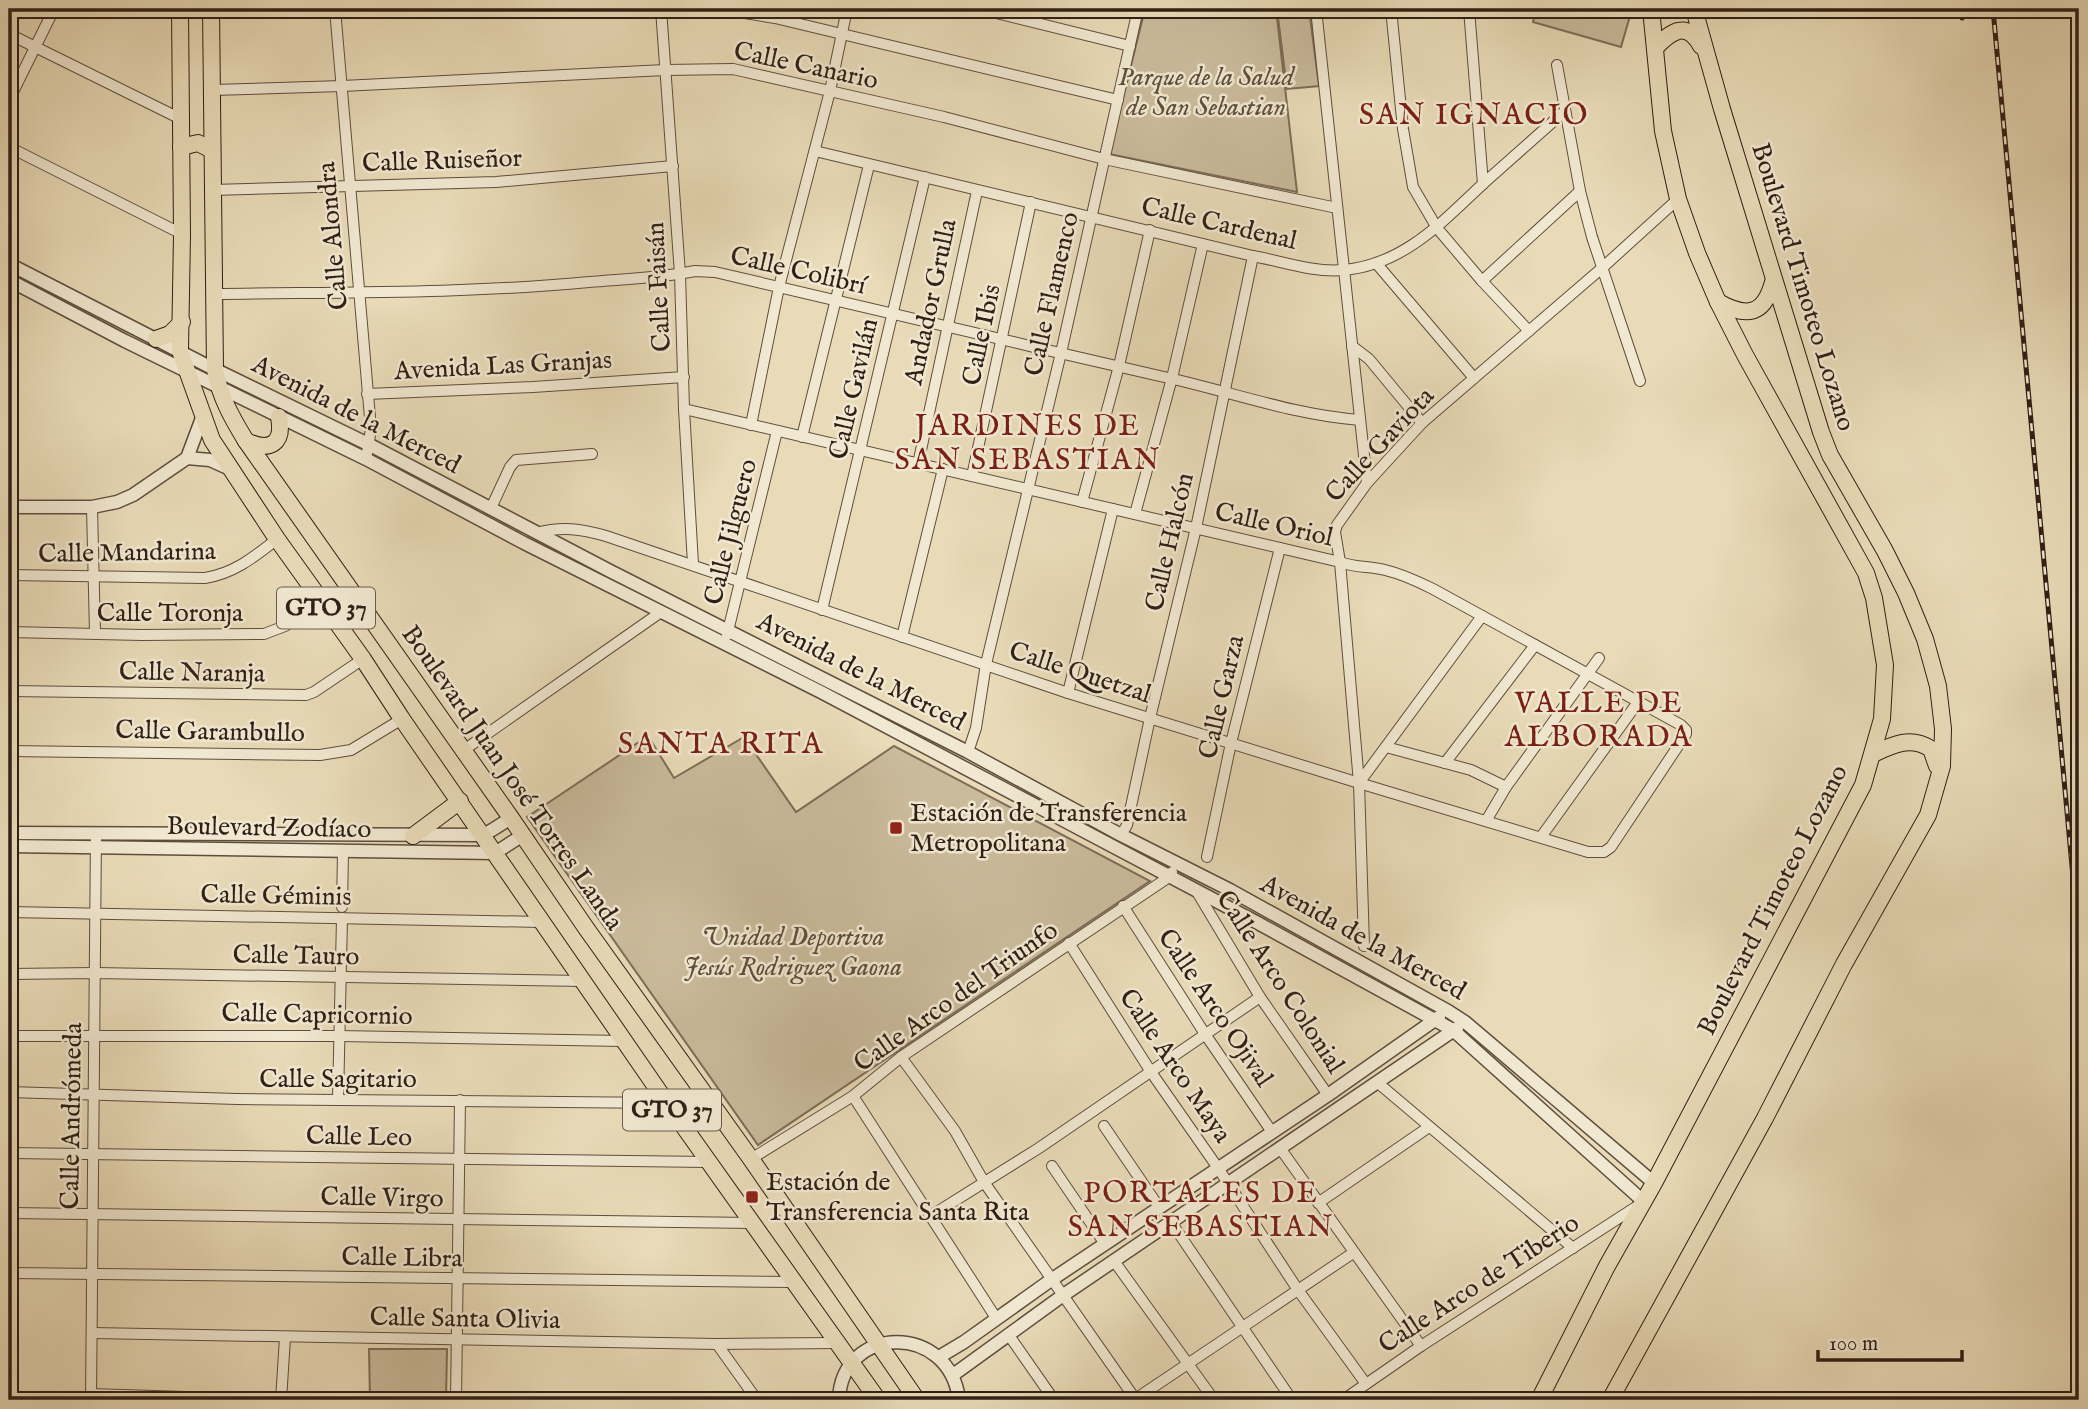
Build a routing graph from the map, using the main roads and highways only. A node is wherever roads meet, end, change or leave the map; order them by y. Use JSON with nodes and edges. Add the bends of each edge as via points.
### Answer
{"nodes":[{"id":1,"x":180,"y":9,"type":"edge"},
{"id":2,"x":211,"y":9,"type":"edge"},
{"id":3,"x":1651,"y":9,"type":"edge"},
{"id":4,"x":1694,"y":9,"type":"edge"},
{"id":5,"x":1655,"y":48,"type":"junction"},
{"id":6,"x":1709,"y":64,"type":"junction"},
{"id":7,"x":181,"y":119,"type":"junction"},
{"id":8,"x":212,"y":119,"type":"junction"},
{"id":9,"x":181,"y":147,"type":"junction"},
{"id":10,"x":212,"y":149,"type":"junction"},
{"id":11,"x":1773,"y":282,"type":"junction"},
{"id":12,"x":1718,"y":302,"type":"junction"},
{"id":13,"x":182,"y":322,"type":"junction"},
{"id":14,"x":156,"y":339,"type":"road end"},
{"id":15,"x":279,"y":417,"type":"road end"},
{"id":16,"x":246,"y":441,"type":"junction"},
{"id":17,"x":1873,"y":754,"type":"junction"},
{"id":18,"x":1937,"y":786,"type":"junction"},
{"id":19,"x":460,"y":801,"type":"junction"},
{"id":20,"x":413,"y":836,"type":"road end"},
{"id":21,"x":878,"y":1400,"type":"edge"},
{"id":22,"x":917,"y":1400,"type":"edge"},
{"id":23,"x":1539,"y":1400,"type":"edge"},
{"id":24,"x":1610,"y":1400,"type":"edge"}],
"edges":[{"from":1,"to":7,"type":"main road","name":"Boulevard Juan José Torres Landa","number":"GTO 37"},
{"from":2,"to":8,"type":"main road","name":"Boulevard Juan José Torres Landa","number":"GTO 37"},
{"from":3,"to":5,"type":"main road","name":"Boulevard Timoteo Lozano"},
{"from":4,"to":6,"type":"main road","name":"Boulevard Timoteo Lozano"},
{"from":5,"to":6,"type":"main road","via":[[1677,30],[1687,31],[1698,41]]},
{"from":5,"to":12,"type":"main road","name":"Boulevard Timoteo Lozano","via":[[1663,131],[1678,199]]},
{"from":6,"to":11,"type":"main road","name":"Boulevard Timoteo Lozano"},
{"from":7,"to":8,"type":"main road","via":[[196,123]]},
{"from":7,"to":9,"type":"main road","name":"Boulevard Juan José Torres Landa","number":"GTO 37"},
{"from":8,"to":10,"type":"main road","name":"Boulevard Juan José Torres Landa","number":"GTO 37"},
{"from":9,"to":10,"type":"main road","via":[[198,143]]},
{"from":9,"to":13,"type":"main road","name":"Boulevard Juan José Torres Landa","number":"GTO 37"},
{"from":10,"to":16,"type":"main road","name":"Boulevard Juan José Torres Landa","number":"GTO 37","via":[[217,378],[228,411]]},
{"from":11,"to":12,"type":"main road","via":[[1769,298],[1753,311],[1741,312]]},
{"from":11,"to":18,"type":"main road","name":"Boulevard Timoteo Lozano","via":[[1825,443],[1885,551],[1925,639],[1938,686],[1943,729]]},
{"from":12,"to":17,"type":"main road","name":"Boulevard Timoteo Lozano","via":[[1866,573],[1885,665],[1882,719]]},
{"from":13,"to":14,"type":"main road"},
{"from":13,"to":19,"type":"main road","name":"Boulevard Juan José Torres Landa","number":"GTO 37","via":[[180,351],[212,440]]},
{"from":15,"to":16,"type":"main road","via":[[281,435],[276,442],[265,446]]},
{"from":16,"to":22,"type":"main road","name":"Boulevard Juan José Torres Landa","number":"GTO 37"},
{"from":17,"to":18,"type":"main road","via":[[1900,742],[1924,744],[1935,757]]},
{"from":17,"to":23,"type":"main road","name":"Boulevard Timoteo Lozano","via":[[1863,785]]},
{"from":18,"to":24,"type":"main road","name":"Boulevard Timoteo Lozano","via":[[1928,815]]},
{"from":19,"to":20,"type":"main road"},
{"from":19,"to":21,"type":"main road","name":"Boulevard Juan José Torres Landa","number":"GTO 37"}]}
